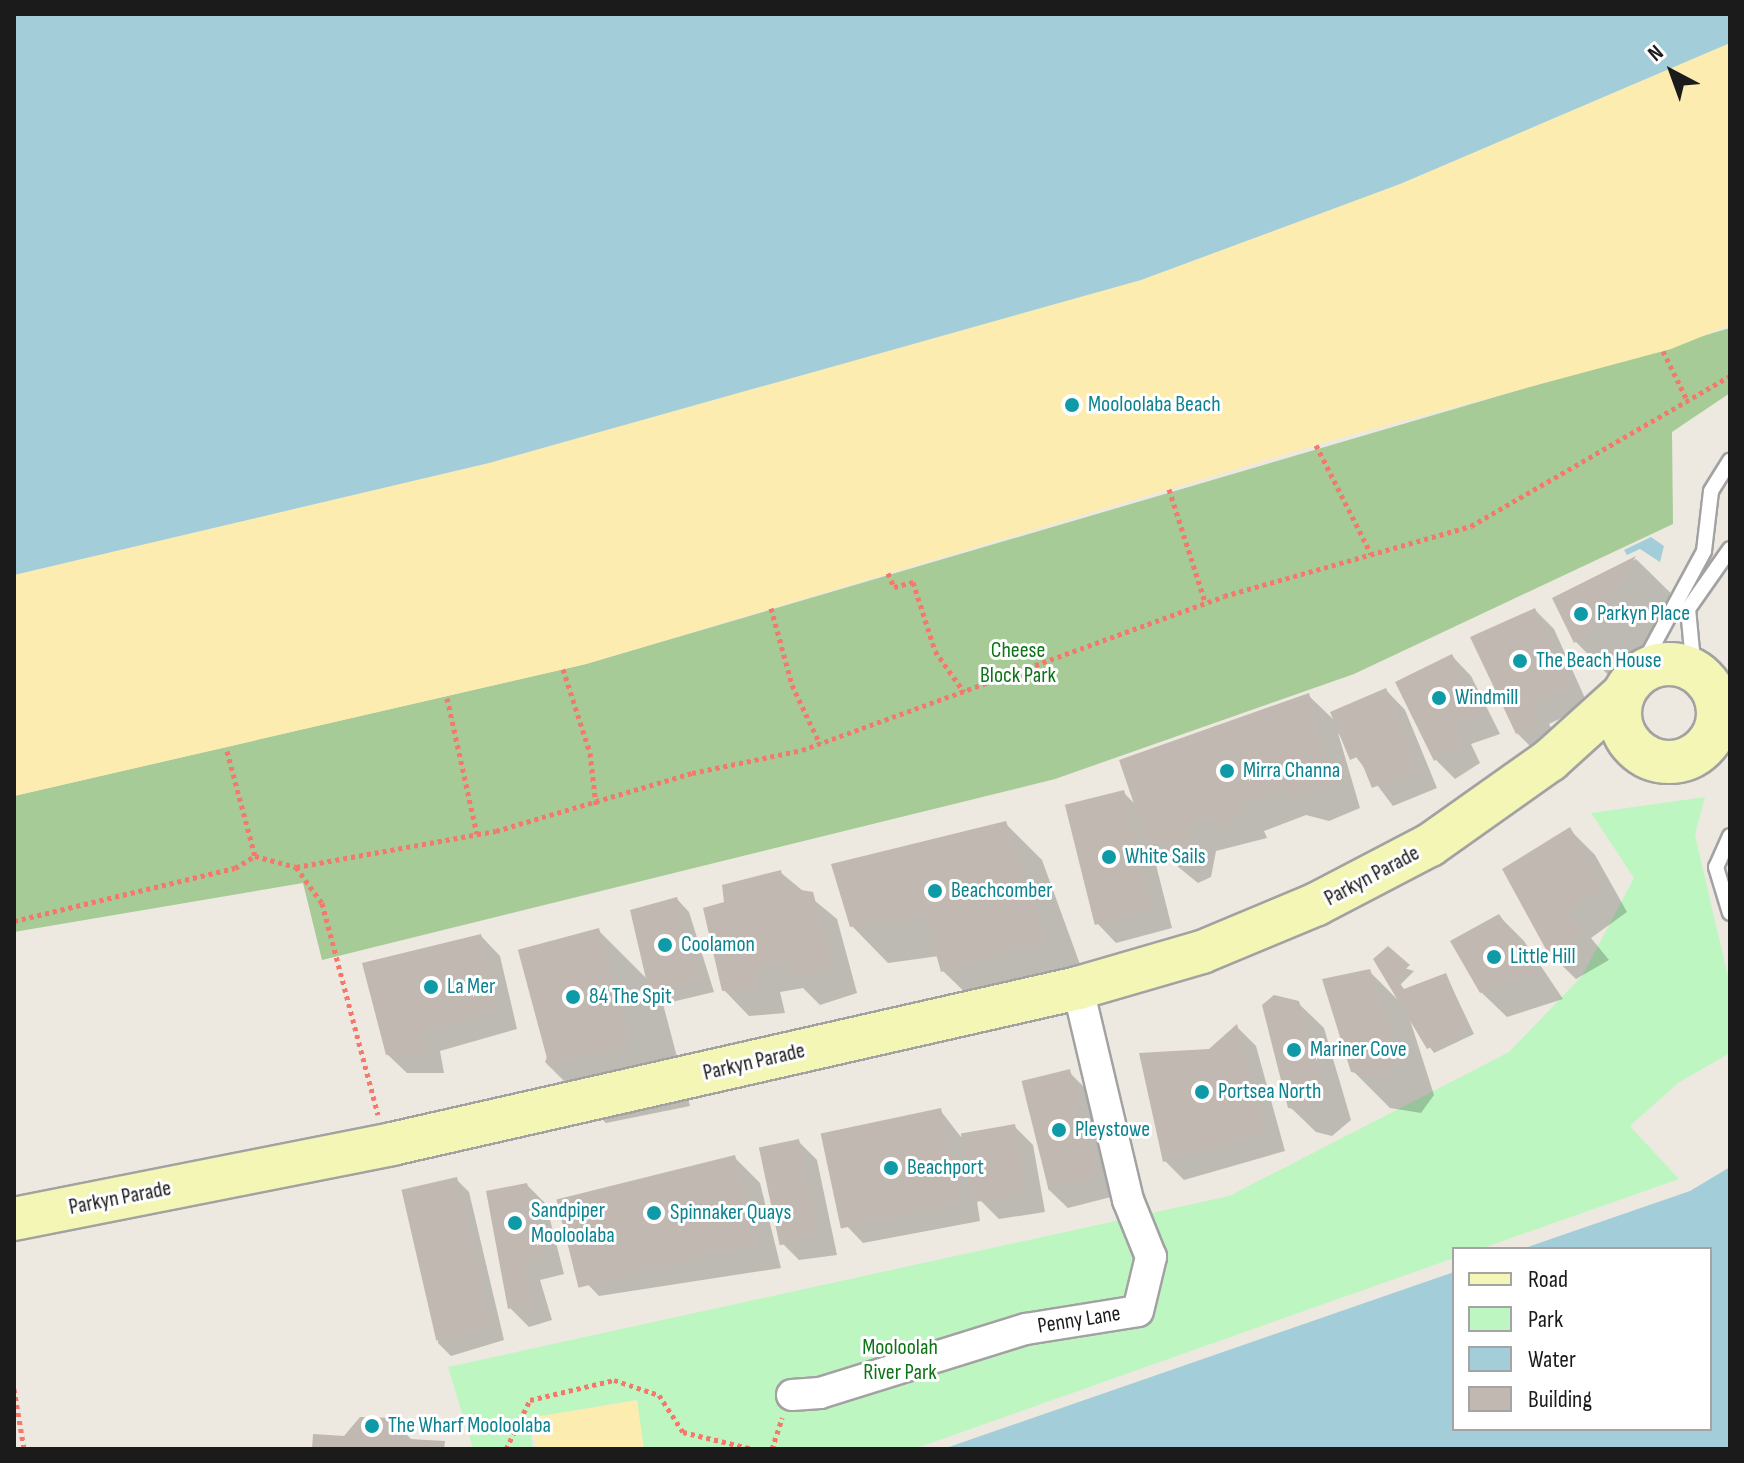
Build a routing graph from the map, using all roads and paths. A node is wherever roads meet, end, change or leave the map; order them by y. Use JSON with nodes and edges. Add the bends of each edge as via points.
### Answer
{"nodes":[{"id":1,"x":1663,"y":351,"type":"dead end"},
{"id":2,"x":1730,"y":376,"type":"edge"},
{"id":3,"x":1688,"y":402,"type":"junction"},
{"id":4,"x":1316,"y":445,"type":"dead end"},
{"id":5,"x":1730,"y":461,"type":"edge"},
{"id":6,"x":1169,"y":489,"type":"dead end"},
{"id":7,"x":1730,"y":549,"type":"edge"},
{"id":8,"x":1371,"y":554,"type":"junction"},
{"id":9,"x":888,"y":573,"type":"dead end"},
{"id":10,"x":1205,"y":602,"type":"junction"},
{"id":11,"x":771,"y":608,"type":"dead end"},
{"id":12,"x":563,"y":669,"type":"dead end"},
{"id":13,"x":1630,"y":686,"type":"junction"},
{"id":14,"x":1715,"y":688,"type":"edge"},
{"id":15,"x":964,"y":692,"type":"junction"},
{"id":16,"x":447,"y":698,"type":"dead end"},
{"id":17,"x":1718,"y":737,"type":"edge"},
{"id":18,"x":820,"y":744,"type":"junction"},
{"id":19,"x":227,"y":751,"type":"dead end"},
{"id":20,"x":1649,"y":758,"type":"junction"},
{"id":21,"x":596,"y":805,"type":"junction"},
{"id":22,"x":1466,"y":823,"type":"junction"},
{"id":23,"x":477,"y":834,"type":"junction"},
{"id":24,"x":1730,"y":836,"type":"edge"},
{"id":25,"x":255,"y":856,"type":"junction"},
{"id":26,"x":296,"y":867,"type":"junction"},
{"id":27,"x":1730,"y":913,"type":"edge"},
{"id":28,"x":14,"y":921,"type":"edge"},
{"id":29,"x":1078,"y":988,"type":"junction"},
{"id":30,"x":392,"y":1144,"type":"junction"},
{"id":31,"x":14,"y":1219,"type":"edge"},
{"id":32,"x":14,"y":1389,"type":"edge"},
{"id":33,"x":792,"y":1395,"type":"dead end"},
{"id":34,"x":24,"y":1449,"type":"edge"},
{"id":35,"x":506,"y":1449,"type":"edge"},
{"id":36,"x":753,"y":1449,"type":"edge"}],
"edges":[{"from":1,"to":3,"type":"path"},
{"from":2,"to":3,"type":"path"},
{"from":3,"to":8,"type":"path","via":[[1471,526]]},
{"from":4,"to":8,"type":"path"},
{"from":5,"to":13,"type":"lane","via":[[1711,491],[1704,551]]},
{"from":6,"to":10,"type":"path"},
{"from":7,"to":14,"type":"lane","via":[[1689,604],[1692,651]]},
{"from":8,"to":10,"type":"path"},
{"from":9,"to":15,"type":"path","via":[[894,587],[913,582],[935,651]]},
{"from":10,"to":15,"type":"path"},
{"from":11,"to":18,"type":"path","via":[[792,685]]},
{"from":12,"to":21,"type":"path","via":[[590,753]]},
{"from":13,"to":14,"type":"street","via":[[1673,664]]},
{"from":13,"to":20,"type":"street","via":[[1623,732]]},
{"from":13,"to":22,"type":"street","name":"Parkyn Parade"},
{"from":14,"to":17,"type":"street"},
{"from":15,"to":18,"type":"path"},
{"from":16,"to":23,"type":"path"},
{"from":17,"to":20,"type":"street","via":[[1678,761]]},
{"from":18,"to":21,"type":"path"},
{"from":19,"to":25,"type":"path"},
{"from":20,"to":22,"type":"street","name":"Parkyn Parade","via":[[1602,758]]},
{"from":21,"to":23,"type":"path"},
{"from":22,"to":29,"type":"street","name":"Parkyn Parade","via":[[1317,904],[1202,952]]},
{"from":23,"to":26,"type":"path"},
{"from":24,"to":27,"type":"lane","via":[[1716,867]]},
{"from":25,"to":26,"type":"path"},
{"from":25,"to":28,"type":"path","via":[[235,868]]},
{"from":26,"to":30,"type":"path","via":[[322,903]]},
{"from":29,"to":30,"type":"street","name":"Parkyn Parade"},
{"from":29,"to":33,"type":"street","name":"Penny Lane","via":[[1128,1200],[1151,1257],[1138,1311],[1026,1329],[820,1393]]},
{"from":30,"to":31,"type":"street","name":"Parkyn Parade"},
{"from":32,"to":34,"type":"path"},
{"from":35,"to":36,"type":"path","via":[[530,1400],[614,1380],[659,1395],[683,1432]]}]}
